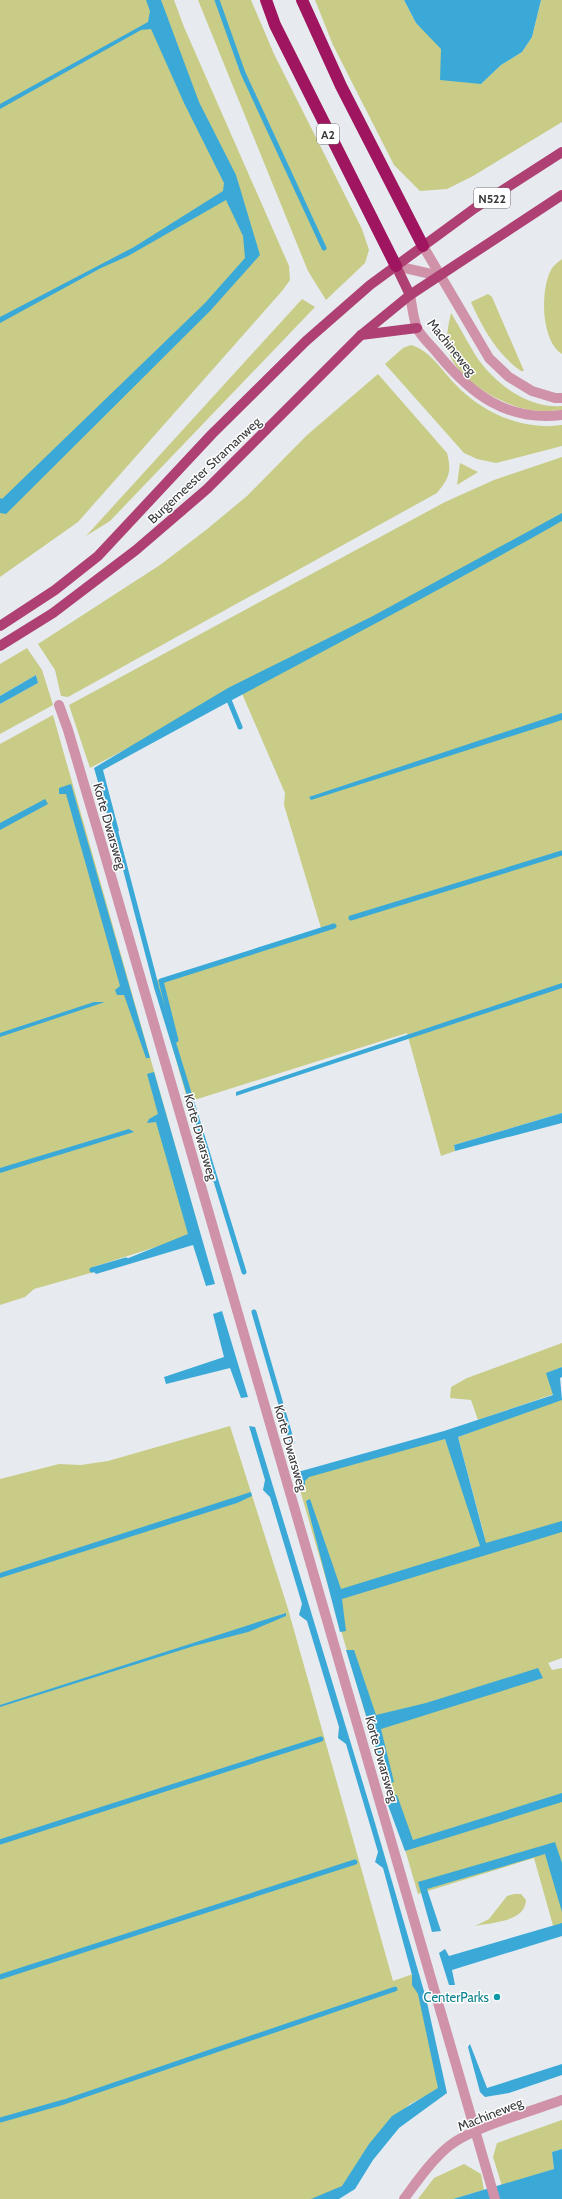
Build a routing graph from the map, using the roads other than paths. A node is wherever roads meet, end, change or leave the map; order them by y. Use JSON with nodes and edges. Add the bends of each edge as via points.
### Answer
{"nodes":[{"id":1,"x":266,"y":0,"type":"edge"},
{"id":2,"x":302,"y":0,"type":"edge"},
{"id":3,"x":562,"y":152,"type":"edge"},
{"id":4,"x":562,"y":195,"type":"edge"},
{"id":5,"x":423,"y":246,"type":"junction"},
{"id":6,"x":396,"y":266,"type":"junction"},
{"id":7,"x":440,"y":276,"type":"junction"},
{"id":8,"x":410,"y":295,"type":"junction"},
{"id":9,"x":417,"y":328,"type":"junction"},
{"id":10,"x":361,"y":334,"type":"junction"},
{"id":11,"x":562,"y":398,"type":"edge"},
{"id":12,"x":562,"y":415,"type":"edge"},
{"id":13,"x":0,"y":626,"type":"edge"},
{"id":14,"x":0,"y":646,"type":"edge"},
{"id":15,"x":59,"y":705,"type":"dead end"},
{"id":16,"x":562,"y":2100,"type":"edge"},
{"id":17,"x":475,"y":2131,"type":"junction"},
{"id":18,"x":404,"y":2199,"type":"edge"},
{"id":19,"x":495,"y":2199,"type":"edge"}],
"edges":[{"from":1,"to":6,"type":"highway","number":"A2","via":[[275,25]]},
{"from":2,"to":5,"type":"highway","number":"A2","via":[[341,86]]},
{"from":3,"to":5,"type":"main road","name":"Burgemeester Stramanweg","number":"N522","via":[[475,208]]},
{"from":4,"to":7,"type":"main road","name":"Burgemeester Stramanweg","number":"N522"},
{"from":5,"to":6,"type":"main road","name":"Burgemeester Stramanweg","number":"N522"},
{"from":5,"to":7,"type":"street"},
{"from":6,"to":7,"type":"street"},
{"from":6,"to":8,"type":"main road"},
{"from":6,"to":13,"type":"main road","name":"Burgemeester Stramanweg","number":"N522","via":[[306,341],[212,434],[98,556],[55,590]]},
{"from":7,"to":8,"type":"main road","name":"Burgemeester Stramanweg","number":"N522"},
{"from":7,"to":11,"type":"street","name":"Machineweg","via":[[489,358],[509,377],[532,391]]},
{"from":8,"to":9,"type":"street","name":"Machineweg"},
{"from":8,"to":10,"type":"main road","name":"Burgemeester Stramanweg","number":"N522"},
{"from":9,"to":10,"type":"main road"},
{"from":9,"to":12,"type":"street","name":"Machineweg","via":[[463,382],[487,400],[523,414],[544,417]]},
{"from":10,"to":14,"type":"main road","name":"Burgemeester Stramanweg","number":"N522","via":[[207,489],[136,550],[53,613]]},
{"from":15,"to":17,"type":"street","name":"Korte Dwarsweg","via":[[93,814]]},
{"from":16,"to":17,"type":"street","name":"Machineweg"},
{"from":17,"to":18,"type":"street","name":"Machineweg","via":[[450,2145],[429,2166]]},
{"from":17,"to":19,"type":"street","name":"Korte Dwarsweg"}]}
